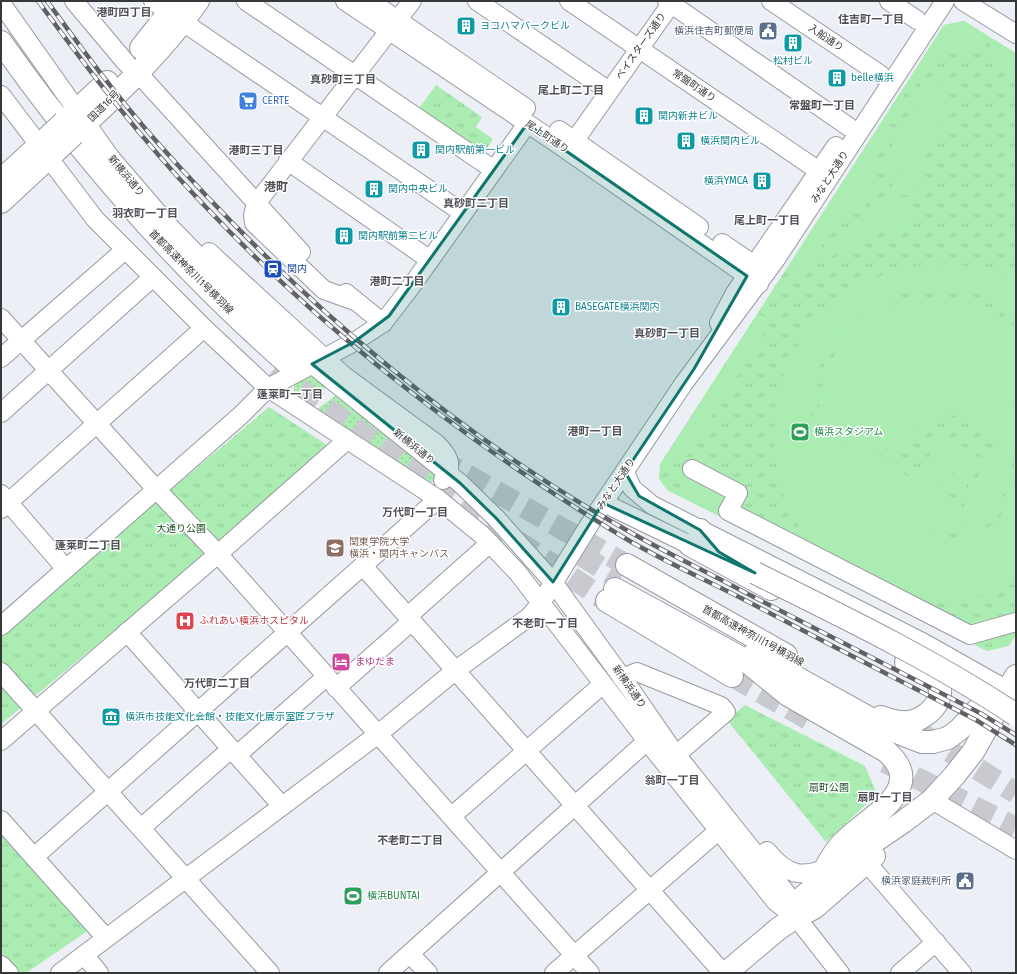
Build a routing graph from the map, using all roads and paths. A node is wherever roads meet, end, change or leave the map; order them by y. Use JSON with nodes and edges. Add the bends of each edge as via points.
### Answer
{"nodes":[{"id":1,"x":74,"y":1,"type":"edge"},
{"id":2,"x":198,"y":1,"type":"edge"},
{"id":3,"x":246,"y":1,"type":"edge"},
{"id":4,"x":345,"y":1,"type":"edge"},
{"id":5,"x":370,"y":1,"type":"edge"},
{"id":6,"x":412,"y":1,"type":"edge"},
{"id":7,"x":477,"y":1,"type":"edge"},
{"id":8,"x":569,"y":1,"type":"edge"},
{"id":9,"x":771,"y":1,"type":"edge"},
{"id":10,"x":889,"y":1,"type":"edge"},
{"id":11,"x":930,"y":1,"type":"edge"},
{"id":12,"x":944,"y":1,"type":"edge"},
{"id":13,"x":963,"y":1,"type":"edge"},
{"id":14,"x":670,"y":2,"type":"edge"},
{"id":15,"x":1,"y":3,"type":"edge"},
{"id":16,"x":171,"y":9,"type":"edge"},
{"id":17,"x":917,"y":20,"type":"junction"},
{"id":18,"x":393,"y":25,"type":"junction"},
{"id":19,"x":1016,"y":34,"type":"edge"},
{"id":20,"x":1,"y":42,"type":"edge"},
{"id":21,"x":639,"y":49,"type":"junction"},
{"id":22,"x":1,"y":68,"type":"edge"},
{"id":23,"x":132,"y":68,"type":"junction"},
{"id":24,"x":355,"y":75,"type":"junction"},
{"id":25,"x":881,"y":75,"type":"junction"},
{"id":26,"x":609,"y":91,"type":"junction"},
{"id":27,"x":1,"y":95,"type":"edge"},
{"id":28,"x":322,"y":117,"type":"junction"},
{"id":29,"x":76,"y":123,"type":"junction"},
{"id":30,"x":527,"y":124,"type":"junction"},
{"id":31,"x":849,"y":126,"type":"junction"},
{"id":32,"x":571,"y":146,"type":"junction"},
{"id":33,"x":48,"y":148,"type":"junction"},
{"id":34,"x":288,"y":161,"type":"junction"},
{"id":35,"x":494,"y":170,"type":"junction"},
{"id":36,"x":819,"y":171,"type":"junction"},
{"id":37,"x":1,"y":180,"type":"edge"},
{"id":38,"x":1,"y":202,"type":"edge"},
{"id":39,"x":256,"y":204,"type":"junction"},
{"id":40,"x":463,"y":213,"type":"junction"},
{"id":41,"x":126,"y":250,"type":"junction"},
{"id":42,"x":430,"y":260,"type":"junction"},
{"id":43,"x":757,"y":275,"type":"junction"},
{"id":44,"x":153,"y":277,"type":"junction"},
{"id":45,"x":1,"y":318,"type":"edge"},
{"id":46,"x":383,"y":323,"type":"junction"},
{"id":47,"x":204,"y":328,"type":"junction"},
{"id":48,"x":21,"y":340,"type":"junction"},
{"id":49,"x":1,"y":358,"type":"edge"},
{"id":50,"x":318,"y":360,"type":"junction"},
{"id":51,"x":49,"y":371,"type":"junction"},
{"id":52,"x":276,"y":373,"type":"junction"},
{"id":53,"x":1,"y":413,"type":"edge"},
{"id":54,"x":97,"y":423,"type":"junction"},
{"id":55,"x":347,"y":440,"type":"junction"},
{"id":56,"x":692,"y":469,"type":"dead end"},
{"id":57,"x":625,"y":472,"type":"junction"},
{"id":58,"x":448,"y":474,"type":"junction"},
{"id":59,"x":156,"y":489,"type":"junction"},
{"id":60,"x":435,"y":496,"type":"junction"},
{"id":61,"x":4,"y":502,"type":"edge"},
{"id":62,"x":604,"y":503,"type":"junction"},
{"id":63,"x":695,"y":538,"type":"junction"},
{"id":64,"x":490,"y":544,"type":"junction"},
{"id":65,"x":218,"y":554,"type":"junction"},
{"id":66,"x":363,"y":566,"type":"junction"},
{"id":67,"x":66,"y":569,"type":"junction"},
{"id":68,"x":553,"y":582,"type":"junction"},
{"id":69,"x":617,"y":583,"type":"junction"},
{"id":70,"x":541,"y":603,"type":"junction"},
{"id":71,"x":410,"y":618,"type":"junction"},
{"id":72,"x":1016,"y":622,"type":"edge"},
{"id":73,"x":1,"y":626,"type":"edge"},
{"id":74,"x":128,"y":632,"type":"junction"},
{"id":75,"x":287,"y":633,"type":"junction"},
{"id":76,"x":456,"y":670,"type":"junction"},
{"id":77,"x":1,"y":672,"type":"edge"},
{"id":78,"x":732,"y":676,"type":"tunnel mouth"},
{"id":79,"x":331,"y":683,"type":"junction"},
{"id":80,"x":603,"y":684,"type":"junction"},
{"id":81,"x":627,"y":684,"type":"junction"},
{"id":82,"x":1013,"y":687,"type":"edge"},
{"id":83,"x":817,"y":689,"type":"junction"},
{"id":84,"x":878,"y":707,"type":"dead end"},
{"id":85,"x":37,"y":710,"type":"junction"},
{"id":86,"x":199,"y":712,"type":"junction"},
{"id":87,"x":1016,"y":715,"type":"edge"},
{"id":88,"x":377,"y":735,"type":"junction"},
{"id":89,"x":1,"y":741,"type":"edge"},
{"id":90,"x":647,"y":741,"type":"junction"},
{"id":91,"x":684,"y":748,"type":"junction"},
{"id":92,"x":525,"y":751,"type":"junction"},
{"id":93,"x":234,"y":752,"type":"junction"},
{"id":94,"x":108,"y":792,"type":"junction"},
{"id":95,"x":932,"y":800,"type":"junction"},
{"id":96,"x":573,"y":805,"type":"junction"},
{"id":97,"x":282,"y":806,"type":"junction"},
{"id":98,"x":452,"y":816,"type":"junction"},
{"id":99,"x":1,"y":820,"type":"edge"},
{"id":100,"x":141,"y":828,"type":"junction"},
{"id":101,"x":718,"y":831,"type":"junction"},
{"id":102,"x":1016,"y":850,"type":"edge"},
{"id":103,"x":852,"y":856,"type":"junction"},
{"id":104,"x":34,"y":857,"type":"junction"},
{"id":105,"x":501,"y":872,"type":"junction"},
{"id":106,"x":815,"y":876,"type":"junction"},
{"id":107,"x":185,"y":878,"type":"junction"},
{"id":108,"x":650,"y":890,"type":"junction"},
{"id":109,"x":796,"y":917,"type":"junction"},
{"id":110,"x":106,"y":938,"type":"junction"},
{"id":111,"x":936,"y":942,"type":"junction"},
{"id":112,"x":410,"y":954,"type":"junction"},
{"id":113,"x":84,"y":955,"type":"junction"},
{"id":114,"x":574,"y":955,"type":"junction"},
{"id":115,"x":1,"y":964,"type":"edge"},
{"id":116,"x":9,"y":973,"type":"edge"},
{"id":117,"x":60,"y":973,"type":"edge"},
{"id":118,"x":100,"y":973,"type":"edge"},
{"id":119,"x":270,"y":973,"type":"edge"},
{"id":120,"x":388,"y":973,"type":"edge"},
{"id":121,"x":428,"y":973,"type":"edge"},
{"id":122,"x":554,"y":973,"type":"edge"},
{"id":123,"x":590,"y":973,"type":"edge"},
{"id":124,"x":725,"y":973,"type":"edge"},
{"id":125,"x":840,"y":973,"type":"edge"},
{"id":126,"x":900,"y":973,"type":"edge"},
{"id":127,"x":962,"y":973,"type":"edge"}],
"edges":[{"from":1,"to":23,"type":"street"},
{"from":2,"to":16,"type":"main road","name":"国道16号"},
{"from":3,"to":24,"type":"street"},
{"from":4,"to":18,"type":"street","name":"尾上町通り"},
{"from":5,"to":18,"type":"street","name":"尾上町通り"},
{"from":6,"to":18,"type":"street"},
{"from":7,"to":26,"type":"street"},
{"from":8,"to":21,"type":"street","name":"常盤町通り"},
{"from":9,"to":25,"type":"street","name":"入船通り"},
{"from":10,"to":17,"type":"street"},
{"from":11,"to":17,"type":"street","name":"みなと大通り"},
{"from":12,"to":43,"type":"street","name":"みなと大通り"},
{"from":13,"to":19,"type":"street"},
{"from":14,"to":21,"type":"street","name":"ベイスターズ通り"},
{"from":14,"to":31,"type":"street"},
{"from":15,"to":29,"type":"street","name":"新横浜通り"},
{"from":16,"to":23,"type":"main road","name":"国道16号"},
{"from":16,"to":28,"type":"street"},
{"from":17,"to":25,"type":"street","name":"みなと大通り"},
{"from":18,"to":24,"type":"street"},
{"from":18,"to":30,"type":"street","name":"尾上町通り"},
{"from":18,"to":32,"type":"street","name":"尾上町通り"},
{"from":20,"to":52,"type":"main road","name":"首都高速神奈川1号横羽線","via":[[39,96],[109,184],[145,225],[218,299]]},
{"from":21,"to":26,"type":"street","name":"ベイスターズ通り"},
{"from":21,"to":36,"type":"street","name":"常盤町通り"},
{"from":22,"to":52,"type":"main road","name":"首都高速神奈川1号横羽線","via":[[22,98],[136,235]]},
{"from":23,"to":29,"type":"main road","name":"国道16号"},
{"from":23,"to":39,"type":"street"},
{"from":24,"to":28,"type":"street"},
{"from":24,"to":35,"type":"street"},
{"from":25,"to":31,"type":"street","name":"みなと大通り"},
{"from":26,"to":32,"type":"street","name":"ベイスターズ通り"},
{"from":27,"to":33,"type":"street"},
{"from":28,"to":34,"type":"street"},
{"from":28,"to":40,"type":"street"},
{"from":29,"to":33,"type":"main road","name":"国道16号","bridge":true},
{"from":29,"to":50,"type":"street","name":"新横浜通り","via":[[110,157],[170,227],[211,253]]},
{"from":30,"to":32,"type":"street","name":"尾上町通り"},
{"from":30,"to":35,"type":"street"},
{"from":31,"to":36,"type":"street","name":"みなと大通り"},
{"from":32,"to":43,"type":"street","name":"尾上町通り"},
{"from":33,"to":37,"type":"main road","name":"国道16号"},
{"from":33,"to":38,"type":"main road","name":"国道16号"},
{"from":33,"to":41,"type":"street","via":[[95,219]]},
{"from":34,"to":39,"type":"street"},
{"from":34,"to":42,"type":"street"},
{"from":35,"to":40,"type":"street"},
{"from":36,"to":43,"type":"street","name":"みなと大通り"},
{"from":39,"to":46,"type":"street","via":[[298,249]]},
{"from":40,"to":42,"type":"street"},
{"from":41,"to":44,"type":"street"},
{"from":41,"to":48,"type":"street"},
{"from":42,"to":46,"type":"street"},
{"from":43,"to":57,"type":"street","name":"みなと大通り"},
{"from":44,"to":47,"type":"street"},
{"from":44,"to":51,"type":"street"},
{"from":45,"to":48,"type":"street"},
{"from":46,"to":50,"type":"street","via":[[354,342]]},
{"from":47,"to":52,"type":"street"},
{"from":47,"to":54,"type":"street"},
{"from":48,"to":49,"type":"street"},
{"from":48,"to":51,"type":"street"},
{"from":50,"to":52,"type":"street"},
{"from":50,"to":58,"type":"street","name":"新横浜通り","via":[[344,375],[437,444],[449,460]]},
{"from":51,"to":53,"type":"street"},
{"from":51,"to":54,"type":"street"},
{"from":52,"to":55,"type":"street"},
{"from":52,"to":59,"type":"street"},
{"from":54,"to":59,"type":"street"},
{"from":54,"to":61,"type":"street"},
{"from":55,"to":60,"type":"street"},
{"from":55,"to":65,"type":"street"},
{"from":56,"to":72,"type":"street","via":[[738,493],[728,511],[970,635]]},
{"from":57,"to":62,"type":"street","name":"みなと大通り"},
{"from":57,"to":63,"type":"street","via":[[638,496]]},
{"from":58,"to":60,"type":"street"},
{"from":58,"to":68,"type":"street","name":"新横浜通り","via":[[496,518]]},
{"from":59,"to":65,"type":"street"},
{"from":59,"to":67,"type":"street"},
{"from":60,"to":64,"type":"street"},
{"from":60,"to":66,"type":"street"},
{"from":61,"to":67,"type":"street"},
{"from":62,"to":63,"type":"street"},
{"from":62,"to":68,"type":"street","name":"みなと大通り"},
{"from":63,"to":82,"type":"street","via":[[924,643]]},
{"from":63,"to":83,"type":"main road","via":[[931,675],[938,683],[940,696],[935,707],[924,717],[908,722],[890,720]]},
{"from":63,"to":87,"type":"main road","bridge":true,"via":[[755,573],[897,643],[971,685]]},
{"from":64,"to":70,"type":"street","via":[[518,573]]},
{"from":64,"to":71,"type":"street"},
{"from":65,"to":74,"type":"street"},
{"from":65,"to":75,"type":"street"},
{"from":66,"to":71,"type":"street"},
{"from":66,"to":75,"type":"street"},
{"from":67,"to":73,"type":"street"},
{"from":68,"to":70,"type":"street","name":"みなと大通り"},
{"from":68,"to":81,"type":"street","name":"新横浜通り"},
{"from":69,"to":78,"type":"main road"},
{"from":69,"to":83,"type":"main road"},
{"from":69,"to":84,"type":"main road","name":"首都高速神奈川1号横羽線"},
{"from":69,"to":103,"type":"main road","via":[[745,660],[788,695],[886,751],[896,760],[901,782],[898,792]]},
{"from":70,"to":76,"type":"street","name":"みなと大通り","via":[[529,617]]},
{"from":70,"to":80,"type":"street"},
{"from":71,"to":76,"type":"street"},
{"from":71,"to":79,"type":"street"},
{"from":74,"to":85,"type":"street"},
{"from":74,"to":86,"type":"street"},
{"from":75,"to":79,"type":"street"},
{"from":75,"to":86,"type":"street"},
{"from":76,"to":88,"type":"street","name":"みなと大通り"},
{"from":76,"to":92,"type":"street"},
{"from":77,"to":85,"type":"street"},
{"from":79,"to":88,"type":"street"},
{"from":79,"to":93,"type":"street"},
{"from":80,"to":90,"type":"street"},
{"from":80,"to":92,"type":"street"},
{"from":81,"to":91,"type":"street"},
{"from":81,"to":91,"type":"street","via":[[637,672],[721,706],[726,712]]},
{"from":81,"to":109,"type":"street","name":"新横浜通り","via":[[671,748],[787,894]]},
{"from":82,"to":83,"type":"main road","via":[[984,703],[960,730],[948,738],[933,742],[922,742],[889,730]]},
{"from":82,"to":95,"type":"main road","via":[[973,752]]},
{"from":85,"to":89,"type":"street"},
{"from":85,"to":94,"type":"street"},
{"from":86,"to":93,"type":"street"},
{"from":86,"to":94,"type":"street"},
{"from":88,"to":97,"type":"street","name":"みなと大通り"},
{"from":88,"to":98,"type":"street"},
{"from":90,"to":96,"type":"street"},
{"from":90,"to":101,"type":"street"},
{"from":91,"to":106,"type":"street","via":[[775,862],[791,873]]},
{"from":92,"to":96,"type":"street"},
{"from":92,"to":98,"type":"street"},
{"from":93,"to":97,"type":"street"},
{"from":93,"to":100,"type":"street"},
{"from":94,"to":100,"type":"street"},
{"from":94,"to":104,"type":"street"},
{"from":95,"to":102,"type":"street"},
{"from":95,"to":103,"type":"main road"},
{"from":96,"to":105,"type":"street"},
{"from":96,"to":108,"type":"street"},
{"from":97,"to":107,"type":"street","name":"みなと大通り"},
{"from":98,"to":105,"type":"street"},
{"from":99,"to":104,"type":"street"},
{"from":100,"to":107,"type":"street"},
{"from":101,"to":108,"type":"street"},
{"from":101,"to":109,"type":"street","via":[[776,902]]},
{"from":103,"to":106,"type":"main road"},
{"from":103,"to":109,"type":"main road","via":[[814,908]]},
{"from":103,"to":111,"type":"street"},
{"from":104,"to":110,"type":"street"},
{"from":105,"to":112,"type":"street"},
{"from":105,"to":114,"type":"street"},
{"from":106,"to":109,"type":"main road"},
{"from":107,"to":110,"type":"street","name":"みなと大通り"},
{"from":107,"to":119,"type":"street"},
{"from":108,"to":114,"type":"street"},
{"from":108,"to":124,"type":"street"},
{"from":109,"to":124,"type":"main road"},
{"from":109,"to":125,"type":"street"},
{"from":110,"to":113,"type":"street","name":"みなと大通り"},
{"from":111,"to":126,"type":"street"},
{"from":111,"to":127,"type":"street"},
{"from":112,"to":120,"type":"street"},
{"from":112,"to":121,"type":"street"},
{"from":113,"to":117,"type":"street","name":"みなと大通り"},
{"from":113,"to":118,"type":"street"},
{"from":114,"to":122,"type":"street"},
{"from":114,"to":123,"type":"street"},
{"from":115,"to":116,"type":"street"}]}
